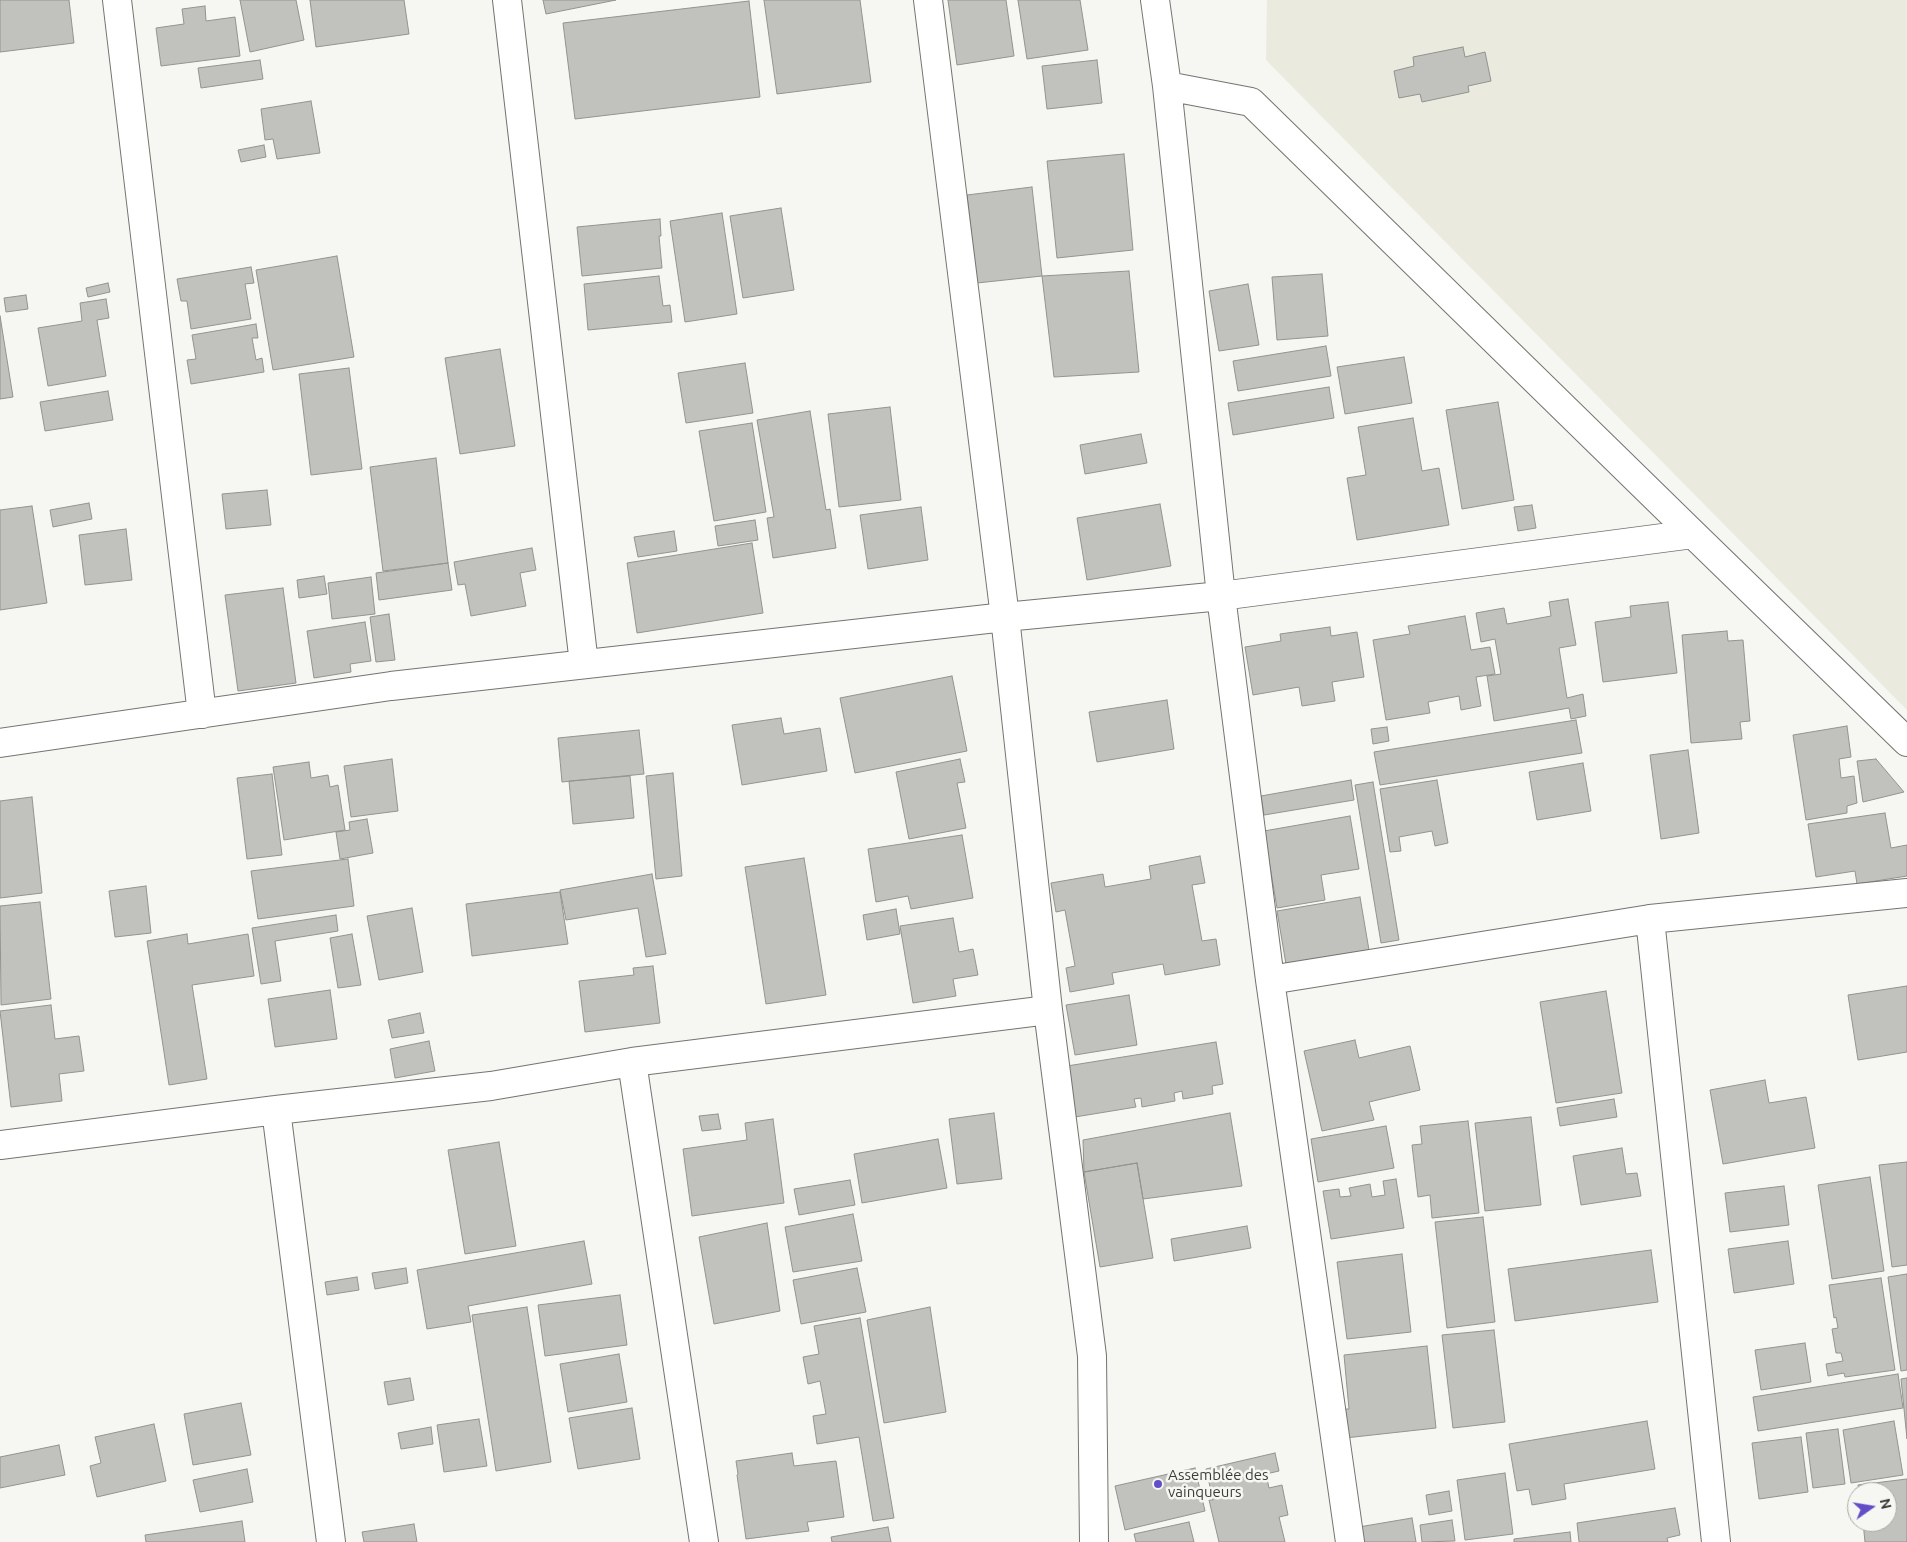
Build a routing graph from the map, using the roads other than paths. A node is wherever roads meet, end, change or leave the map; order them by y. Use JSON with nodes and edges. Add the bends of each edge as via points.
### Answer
{"nodes":[{"id":1,"x":117,"y":0,"type":"edge"},
{"id":2,"x":507,"y":0,"type":"edge"},
{"id":3,"x":928,"y":0,"type":"edge"},
{"id":4,"x":1155,"y":0,"type":"edge"},
{"id":5,"x":1167,"y":86,"type":"junction"},
{"id":6,"x":1692,"y":534,"type":"junction"},
{"id":7,"x":1222,"y":596,"type":"junction"},
{"id":8,"x":1005,"y":617,"type":"junction"},
{"id":9,"x":584,"y":664,"type":"junction"},
{"id":10,"x":202,"y":714,"type":"junction"},
{"id":11,"x":1907,"y":742,"type":"edge"},
{"id":12,"x":0,"y":743,"type":"edge"},
{"id":13,"x":1907,"y":893,"type":"edge"},
{"id":14,"x":1650,"y":919,"type":"junction"},
{"id":15,"x":1270,"y":980,"type":"junction"},
{"id":16,"x":1048,"y":1010,"type":"junction"},
{"id":17,"x":632,"y":1062,"type":"junction"},
{"id":18,"x":276,"y":1110,"type":"junction"},
{"id":19,"x":0,"y":1145,"type":"edge"},
{"id":20,"x":331,"y":1542,"type":"edge"},
{"id":21,"x":704,"y":1542,"type":"edge"},
{"id":22,"x":1094,"y":1542,"type":"edge"},
{"id":23,"x":1350,"y":1542,"type":"edge"},
{"id":24,"x":1716,"y":1542,"type":"edge"}],
"edges":[{"from":1,"to":10,"type":"street"},
{"from":2,"to":9,"type":"street"},
{"from":3,"to":8,"type":"street"},
{"from":4,"to":5,"type":"street"},
{"from":5,"to":6,"type":"street","via":[[1251,102]]},
{"from":5,"to":7,"type":"street"},
{"from":6,"to":7,"type":"street"},
{"from":6,"to":11,"type":"street"},
{"from":7,"to":8,"type":"street"},
{"from":7,"to":15,"type":"street"},
{"from":8,"to":9,"type":"street"},
{"from":8,"to":16,"type":"street"},
{"from":9,"to":10,"type":"street","via":[[391,686]]},
{"from":10,"to":12,"type":"street"},
{"from":13,"to":14,"type":"street"},
{"from":14,"to":15,"type":"street"},
{"from":14,"to":24,"type":"street"},
{"from":15,"to":23,"type":"street"},
{"from":16,"to":17,"type":"street"},
{"from":16,"to":22,"type":"street","via":[[1092,1356]]},
{"from":17,"to":18,"type":"street","via":[[491,1086]]},
{"from":17,"to":21,"type":"street"},
{"from":18,"to":19,"type":"street"},
{"from":18,"to":20,"type":"street"}]}
